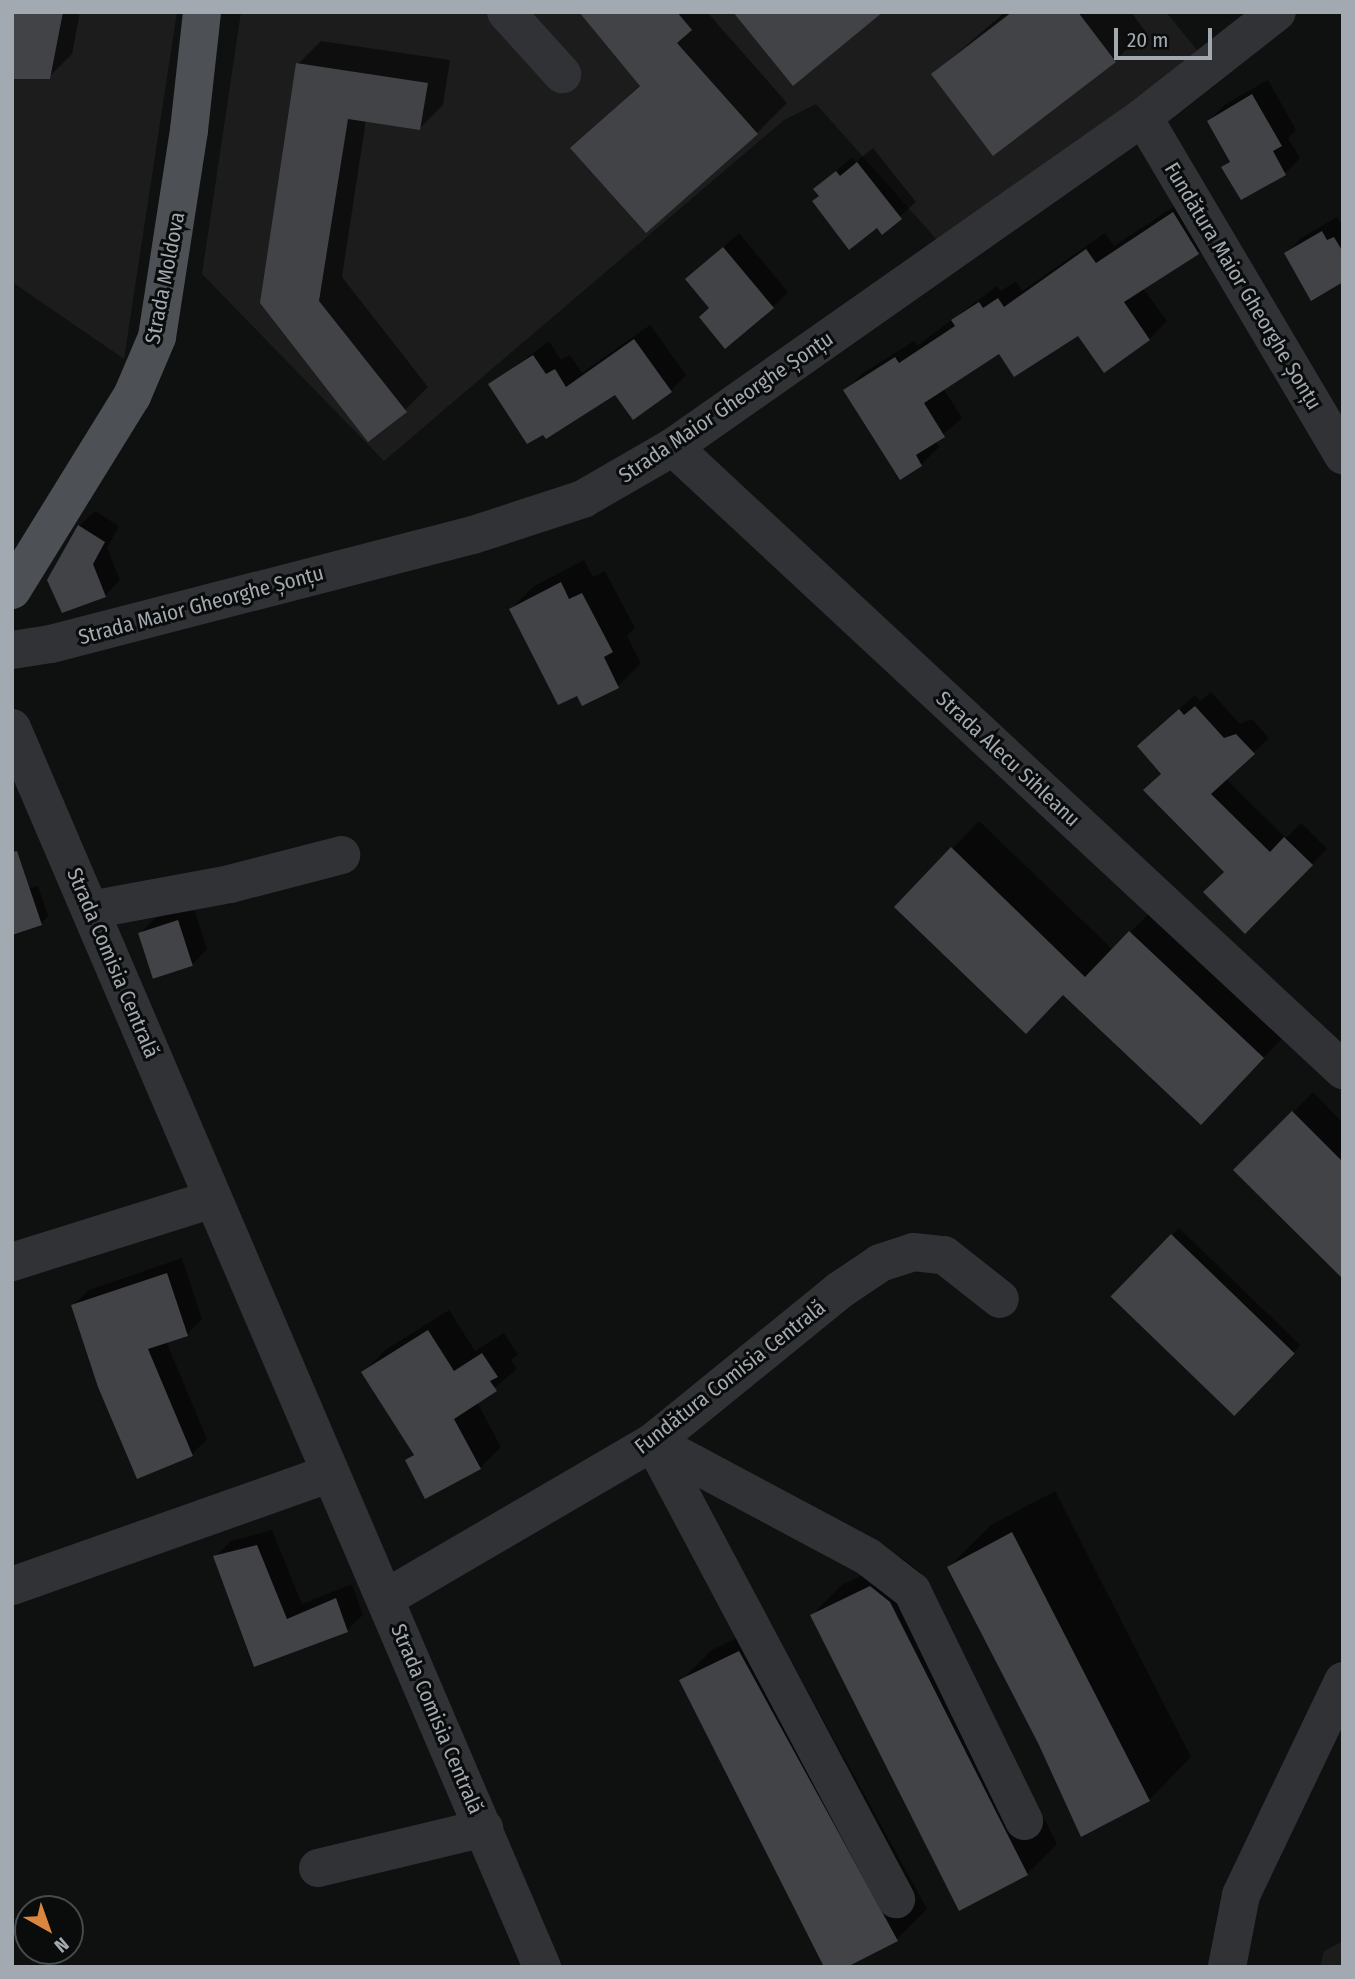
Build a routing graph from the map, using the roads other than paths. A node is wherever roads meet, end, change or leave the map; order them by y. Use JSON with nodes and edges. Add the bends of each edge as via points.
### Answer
{"nodes":[{"id":1,"x":202,"y":12,"type":"edge"},
{"id":2,"x":506,"y":12,"type":"edge"},
{"id":3,"x":1277,"y":12,"type":"edge"},
{"id":4,"x":562,"y":74,"type":"dead end"},
{"id":5,"x":1143,"y":117,"type":"junction"},
{"id":6,"x":673,"y":447,"type":"junction"},
{"id":7,"x":1343,"y":454,"type":"edge"},
{"id":8,"x":12,"y":590,"type":"edge"},
{"id":9,"x":12,"y":650,"type":"edge"},
{"id":10,"x":12,"y":728,"type":"edge"},
{"id":11,"x":341,"y":855,"type":"dead end"},
{"id":12,"x":90,"y":910,"type":"junction"},
{"id":13,"x":1343,"y":1070,"type":"edge"},
{"id":14,"x":213,"y":1199,"type":"junction"},
{"id":15,"x":12,"y":1262,"type":"edge"},
{"id":16,"x":1000,"y":1299,"type":"dead end"},
{"id":17,"x":653,"y":1442,"type":"junction"},
{"id":18,"x":328,"y":1474,"type":"junction"},
{"id":19,"x":12,"y":1586,"type":"edge"},
{"id":20,"x":386,"y":1598,"type":"junction"},
{"id":21,"x":1343,"y":1681,"type":"edge"},
{"id":22,"x":1024,"y":1821,"type":"dead end"},
{"id":23,"x":484,"y":1828,"type":"junction"},
{"id":24,"x":318,"y":1868,"type":"dead end"},
{"id":25,"x":896,"y":1899,"type":"dead end"},
{"id":26,"x":541,"y":1967,"type":"edge"},
{"id":27,"x":1227,"y":1967,"type":"edge"}],
"edges":[{"from":1,"to":8,"type":"main road","name":"Strada Moldova","via":[[157,337],[132,396]]},
{"from":2,"to":4,"type":"street"},
{"from":3,"to":5,"type":"street","name":"Strada Maior Gheorghe Șonțu"},
{"from":5,"to":6,"type":"street","name":"Strada Maior Gheorghe Șonțu"},
{"from":5,"to":7,"type":"street","name":"Fundătura Maior Gheorghe Șonțu"},
{"from":6,"to":9,"type":"street","name":"Strada Maior Gheorghe Șonțu","via":[[583,499],[525,520],[51,644]]},
{"from":6,"to":13,"type":"street","name":"Strada Alecu Sihleanu"},
{"from":10,"to":12,"type":"street","name":"Strada Comisia Centrală"},
{"from":11,"to":12,"type":"street","via":[[230,884]]},
{"from":12,"to":14,"type":"street","name":"Strada Comisia Centrală"},
{"from":14,"to":15,"type":"street"},
{"from":14,"to":18,"type":"street","name":"Strada Comisia Centrală"},
{"from":16,"to":17,"type":"street","name":"Fundătura Comisia Centrală","via":[[944,1255],[913,1252],[880,1263],[840,1290]]},
{"from":17,"to":20,"type":"street","name":"Fundătura Comisia Centrală"},
{"from":17,"to":22,"type":"street","via":[[868,1557],[912,1591]]},
{"from":17,"to":25,"type":"street"},
{"from":18,"to":19,"type":"street"},
{"from":18,"to":20,"type":"street","name":"Strada Comisia Centrală"},
{"from":20,"to":23,"type":"street","name":"Strada Comisia Centrală"},
{"from":21,"to":27,"type":"street","via":[[1241,1895]]},
{"from":23,"to":24,"type":"street"},
{"from":23,"to":26,"type":"street","name":"Strada Comisia Centrală"}]}
